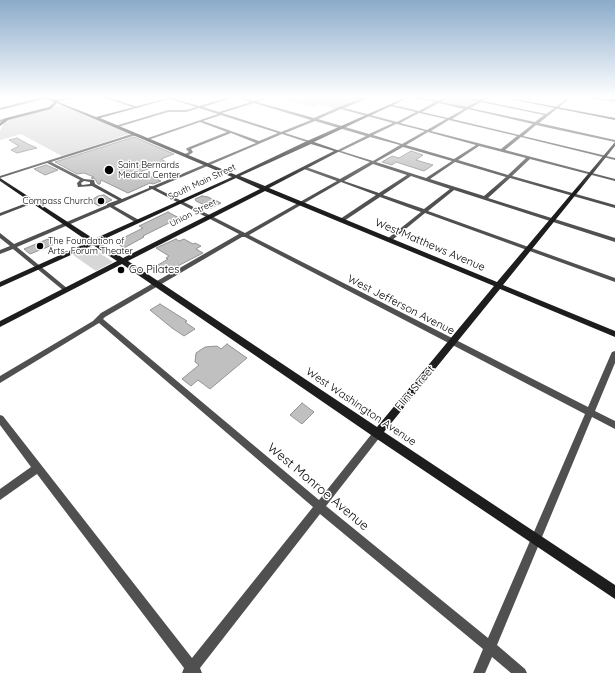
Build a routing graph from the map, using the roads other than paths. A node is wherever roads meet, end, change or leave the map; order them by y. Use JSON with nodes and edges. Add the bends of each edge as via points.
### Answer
{"nodes":[{"id":1,"x":120,"y":127,"type":"edge"},
{"id":2,"x":180,"y":127,"type":"edge"},
{"id":3,"x":217,"y":127,"type":"edge"},
{"id":4,"x":263,"y":127,"type":"edge"},
{"id":5,"x":295,"y":127,"type":"edge"},
{"id":6,"x":387,"y":127,"type":"edge"},
{"id":7,"x":413,"y":127,"type":"edge"},
{"id":8,"x":433,"y":127,"type":"edge"},
{"id":9,"x":484,"y":127,"type":"edge"},
{"id":10,"x":531,"y":127,"type":"edge"},
{"id":11,"x":554,"y":127,"type":"edge"},
{"id":12,"x":341,"y":128,"type":"joint"},
{"id":13,"x":427,"y":131,"type":"junction"},
{"id":14,"x":230,"y":132,"type":"junction"},
{"id":15,"x":280,"y":133,"type":"junction"},
{"id":16,"x":135,"y":134,"type":"junction"},
{"id":17,"x":369,"y":136,"type":"junction"},
{"id":18,"x":520,"y":136,"type":"junction"},
{"id":19,"x":147,"y":139,"type":"junction"},
{"id":20,"x":258,"y":142,"type":"junction"},
{"id":21,"x":309,"y":142,"type":"junction"},
{"id":22,"x":615,"y":142,"type":"edge"},
{"id":23,"x":479,"y":144,"type":"junction"},
{"id":24,"x":402,"y":145,"type":"junction"},
{"id":25,"x":502,"y":150,"type":"junction"},
{"id":26,"x":338,"y":151,"type":"junction"},
{"id":27,"x":186,"y":155,"type":"junction"},
{"id":28,"x":604,"y":156,"type":"junction"},
{"id":29,"x":530,"y":157,"type":"junction"},
{"id":30,"x":615,"y":159,"type":"edge"},
{"id":31,"x":454,"y":160,"type":"junction"},
{"id":32,"x":48,"y":162,"type":"junction"},
{"id":33,"x":374,"y":162,"type":"junction"},
{"id":34,"x":207,"y":163,"type":"junction"},
{"id":35,"x":304,"y":168,"type":"junction"},
{"id":36,"x":590,"y":173,"type":"junction"},
{"id":37,"x":411,"y":174,"type":"junction"},
{"id":38,"x":237,"y":175,"type":"junction"},
{"id":39,"x":510,"y":176,"type":"junction"},
{"id":40,"x":0,"y":178,"type":"edge"},
{"id":41,"x":427,"y":179,"type":"junction"},
{"id":42,"x":615,"y":180,"type":"edge"},
{"id":43,"x":340,"y":181,"type":"junction"},
{"id":44,"x":151,"y":188,"type":"junction"},
{"id":45,"x":266,"y":188,"type":"junction"},
{"id":46,"x":454,"y":188,"type":"junction"},
{"id":47,"x":572,"y":194,"type":"junction"},
{"id":48,"x":380,"y":196,"type":"junction"},
{"id":49,"x":485,"y":198,"type":"junction"},
{"id":50,"x":121,"y":200,"type":"junction"},
{"id":51,"x":34,"y":202,"type":"junction"},
{"id":52,"x":179,"y":202,"type":"junction"},
{"id":53,"x":301,"y":203,"type":"junction"},
{"id":54,"x":109,"y":205,"type":"junction"},
{"id":55,"x":615,"y":207,"type":"edge"},
{"id":56,"x":424,"y":212,"type":"junction"},
{"id":57,"x":0,"y":215,"type":"edge"},
{"id":58,"x":207,"y":217,"type":"junction"},
{"id":59,"x":552,"y":219,"type":"junction"},
{"id":60,"x":342,"y":220,"type":"junction"},
{"id":61,"x":137,"y":222,"type":"junction"},
{"id":62,"x":67,"y":224,"type":"junction"},
{"id":63,"x":0,"y":235,"type":"edge"},
{"id":64,"x":243,"y":236,"type":"junction"},
{"id":65,"x":389,"y":240,"type":"junction"},
{"id":66,"x":615,"y":240,"type":"edge"},
{"id":67,"x":94,"y":242,"type":"junction"},
{"id":68,"x":14,"y":246,"type":"junction"},
{"id":69,"x":528,"y":249,"type":"junction"},
{"id":70,"x":0,"y":252,"type":"edge"},
{"id":71,"x":122,"y":260,"type":"junction"},
{"id":72,"x":39,"y":267,"type":"junction"},
{"id":73,"x":615,"y":280,"type":"edge"},
{"id":74,"x":0,"y":285,"type":"edge"},
{"id":75,"x":157,"y":285,"type":"junction"},
{"id":76,"x":498,"y":286,"type":"junction"},
{"id":77,"x":66,"y":290,"type":"junction"},
{"id":78,"x":99,"y":320,"type":"junction"},
{"id":79,"x":0,"y":324,"type":"edge"},
{"id":80,"x":615,"y":334,"type":"edge"},
{"id":81,"x":453,"y":343,"type":"junction"},
{"id":82,"x":615,"y":354,"type":"edge"},
{"id":83,"x":0,"y":380,"type":"edge"},
{"id":84,"x":590,"y":412,"type":"junction"},
{"id":85,"x":0,"y":419,"type":"edge"},
{"id":86,"x":615,"y":424,"type":"edge"},
{"id":87,"x":377,"y":434,"type":"junction"},
{"id":88,"x":37,"y":468,"type":"junction"},
{"id":89,"x":0,"y":495,"type":"edge"},
{"id":90,"x":320,"y":507,"type":"junction"},
{"id":91,"x":536,"y":541,"type":"junction"},
{"id":92,"x":615,"y":593,"type":"edge"},
{"id":93,"x":490,"y":647,"type":"junction"},
{"id":94,"x":192,"y":672,"type":"edge"},
{"id":95,"x":479,"y":673,"type":"edge"},
{"id":96,"x":521,"y":673,"type":"edge"}],
"edges":[{"from":1,"to":16,"type":"street","name":"West Matthews Avenue"},
{"from":2,"to":19,"type":"street"},
{"from":3,"to":14,"type":"street"},
{"from":4,"to":15,"type":"street"},
{"from":5,"to":15,"type":"street"},
{"from":6,"to":17,"type":"street","name":"Union Street"},
{"from":7,"to":13,"type":"street"},
{"from":8,"to":13,"type":"street"},
{"from":9,"to":18,"type":"street"},
{"from":10,"to":18,"type":"street"},
{"from":11,"to":22,"type":"street"},
{"from":12,"to":17,"type":"street"},
{"from":12,"to":21,"type":"street","name":"South Main Street"},
{"from":13,"to":23,"type":"street"},
{"from":13,"to":24,"type":"street"},
{"from":14,"to":20,"type":"street"},
{"from":14,"to":27,"type":"street","via":[[188,150],[191,152]]},
{"from":15,"to":20,"type":"street"},
{"from":15,"to":21,"type":"street"},
{"from":16,"to":19,"type":"street","name":"West Matthews Avenue"},
{"from":16,"to":32,"type":"street"},
{"from":17,"to":24,"type":"street"},
{"from":17,"to":26,"type":"street","name":"Union Street"},
{"from":18,"to":25,"type":"street"},
{"from":18,"to":28,"type":"street"},
{"from":19,"to":27,"type":"street","name":"West Matthews Avenue"},
{"from":20,"to":34,"type":"street"},
{"from":21,"to":26,"type":"street"},
{"from":21,"to":38,"type":"street","name":"South Main Street"},
{"from":22,"to":28,"type":"street","name":"Flint Street"},
{"from":23,"to":25,"type":"street"},
{"from":23,"to":31,"type":"street"},
{"from":24,"to":31,"type":"street"},
{"from":24,"to":33,"type":"street"},
{"from":25,"to":29,"type":"street"},
{"from":26,"to":33,"type":"street"},
{"from":26,"to":35,"type":"street","name":"Union Street"},
{"from":27,"to":34,"type":"street","name":"West Matthews Avenue"},
{"from":28,"to":30,"type":"street"},
{"from":28,"to":36,"type":"street","name":"Flint Street"},
{"from":29,"to":36,"type":"street"},
{"from":29,"to":39,"type":"street"},
{"from":31,"to":39,"type":"street"},
{"from":31,"to":41,"type":"street"},
{"from":32,"to":40,"type":"street"},
{"from":32,"to":50,"type":"street","via":[[82,180],[80,186],[93,186]]},
{"from":33,"to":37,"type":"street"},
{"from":33,"to":43,"type":"street"},
{"from":34,"to":38,"type":"street","name":"West Matthews Avenue"},
{"from":34,"to":44,"type":"street"},
{"from":35,"to":43,"type":"street"},
{"from":35,"to":45,"type":"street","name":"Union Street"},
{"from":36,"to":42,"type":"street"},
{"from":36,"to":47,"type":"street","name":"Flint Street"},
{"from":37,"to":41,"type":"street"},
{"from":37,"to":48,"type":"street"},
{"from":38,"to":45,"type":"street","name":"West Matthews Avenue"},
{"from":38,"to":52,"type":"street","name":"South Main Street"},
{"from":39,"to":47,"type":"street"},
{"from":39,"to":49,"type":"street"},
{"from":40,"to":51,"type":"street","name":"West Washington Avenue"},
{"from":41,"to":46,"type":"street"},
{"from":43,"to":48,"type":"street"},
{"from":43,"to":53,"type":"street"},
{"from":44,"to":50,"type":"street"},
{"from":44,"to":52,"type":"street","name":"West Jefferson Avenue"},
{"from":45,"to":53,"type":"street","name":"West Matthews Avenue"},
{"from":45,"to":58,"type":"street","name":"Union Street"},
{"from":46,"to":49,"type":"street"},
{"from":46,"to":56,"type":"street"},
{"from":47,"to":55,"type":"street"},
{"from":47,"to":59,"type":"street","name":"Flint Street"},
{"from":48,"to":56,"type":"street"},
{"from":48,"to":60,"type":"street"},
{"from":49,"to":59,"type":"street"},
{"from":50,"to":54,"type":"street"},
{"from":51,"to":57,"type":"street"},
{"from":51,"to":62,"type":"street","name":"West Washington Avenue"},
{"from":52,"to":58,"type":"street","name":"West Jefferson Avenue"},
{"from":52,"to":61,"type":"street","name":"South Main Street"},
{"from":53,"to":60,"type":"street","name":"West Matthews Avenue"},
{"from":53,"to":64,"type":"street"},
{"from":54,"to":61,"type":"street"},
{"from":54,"to":62,"type":"street"},
{"from":56,"to":65,"type":"street"},
{"from":56,"to":69,"type":"street"},
{"from":58,"to":64,"type":"street","name":"West Jefferson Avenue"},
{"from":58,"to":71,"type":"street","name":"Union Street"},
{"from":59,"to":66,"type":"street"},
{"from":59,"to":69,"type":"street","name":"Flint Street"},
{"from":60,"to":65,"type":"street","name":"West Matthews Avenue"},
{"from":61,"to":67,"type":"street","name":"South Main Street"},
{"from":62,"to":67,"type":"street","name":"West Washington Avenue"},
{"from":62,"to":68,"type":"street"},
{"from":63,"to":68,"type":"street"},
{"from":64,"to":75,"type":"street"},
{"from":64,"to":81,"type":"street","name":"West Jefferson Avenue"},
{"from":65,"to":76,"type":"street","name":"West Matthews Avenue"},
{"from":67,"to":71,"type":"street","name":"West Washington Avenue"},
{"from":67,"to":72,"type":"street","name":"South Main Street"},
{"from":68,"to":70,"type":"street"},
{"from":68,"to":72,"type":"street"},
{"from":69,"to":73,"type":"street"},
{"from":69,"to":76,"type":"street","name":"Flint Street"},
{"from":71,"to":75,"type":"street","name":"West Washington Avenue"},
{"from":71,"to":77,"type":"street","name":"Union Street"},
{"from":72,"to":74,"type":"street","name":"South Main Street"},
{"from":72,"to":77,"type":"street"},
{"from":75,"to":78,"type":"street","via":[[103,315]]},
{"from":75,"to":87,"type":"street","name":"West Washington Avenue"},
{"from":76,"to":80,"type":"street","name":"West Matthews Avenue"},
{"from":76,"to":81,"type":"street","name":"Flint Street"},
{"from":77,"to":79,"type":"street","name":"Union Street"},
{"from":78,"to":83,"type":"street"},
{"from":78,"to":90,"type":"street","name":"West Monroe Avenue"},
{"from":81,"to":84,"type":"street","name":"West Jefferson Avenue"},
{"from":81,"to":87,"type":"street","name":"Flint Street"},
{"from":82,"to":84,"type":"street"},
{"from":84,"to":86,"type":"street","name":"West Jefferson Avenue"},
{"from":84,"to":91,"type":"street"},
{"from":85,"to":88,"type":"street"},
{"from":87,"to":90,"type":"street","name":"Flint Street"},
{"from":87,"to":91,"type":"street","name":"West Washington Avenue"},
{"from":88,"to":89,"type":"street"},
{"from":88,"to":94,"type":"street"},
{"from":90,"to":93,"type":"street","name":"West Monroe Avenue"},
{"from":90,"to":94,"type":"street","name":"Flint Street"},
{"from":91,"to":92,"type":"street","name":"West Washington Avenue"},
{"from":91,"to":93,"type":"street"},
{"from":93,"to":95,"type":"street"},
{"from":93,"to":96,"type":"street","name":"West Monroe Avenue"}]}
